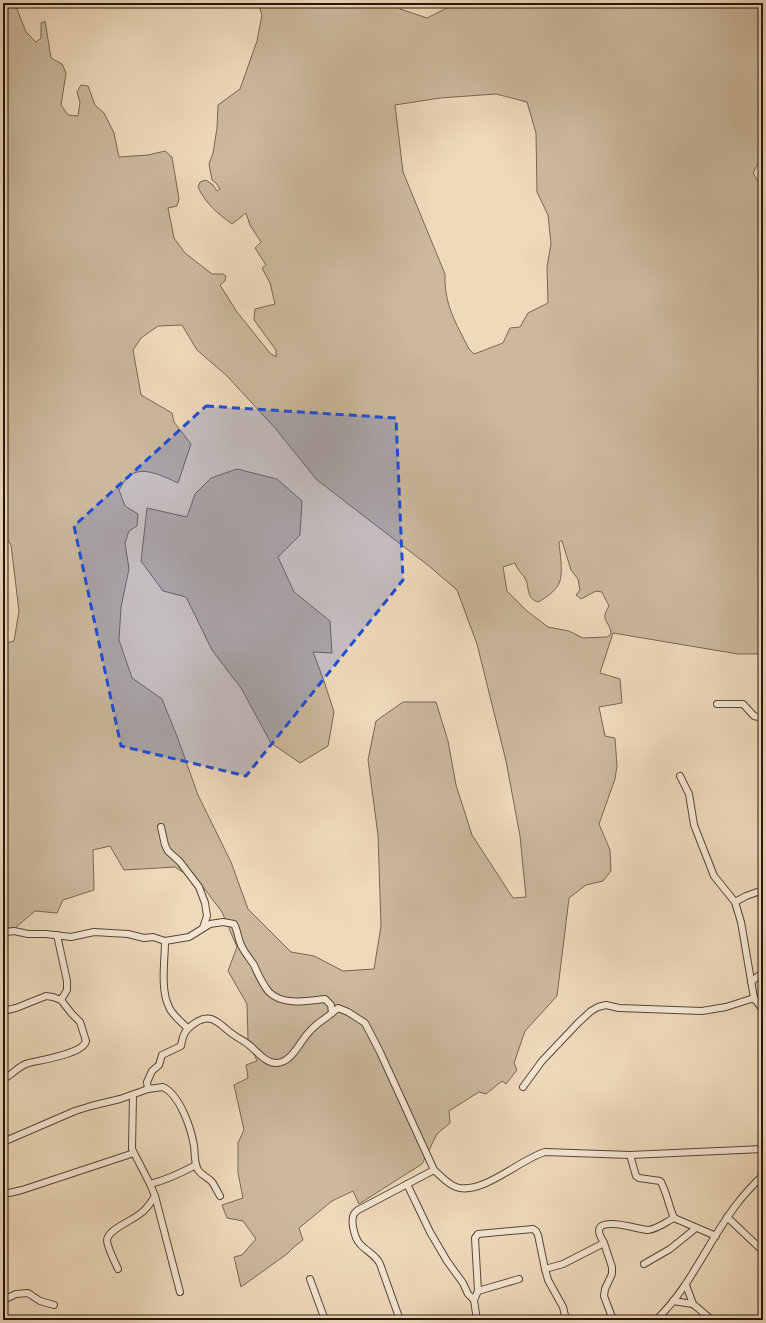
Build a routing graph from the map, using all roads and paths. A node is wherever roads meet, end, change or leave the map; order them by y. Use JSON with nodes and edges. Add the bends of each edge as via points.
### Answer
{"nodes":[{"id":1,"x":717,"y":704,"type":"dead end"},
{"id":2,"x":763,"y":718,"type":"edge"},
{"id":3,"x":680,"y":776,"type":"dead end"},
{"id":4,"x":161,"y":827,"type":"dead end"},
{"id":5,"x":763,"y":890,"type":"edge"},
{"id":6,"x":735,"y":902,"type":"junction"},
{"id":7,"x":204,"y":928,"type":"junction"},
{"id":8,"x":3,"y":934,"type":"edge"},
{"id":9,"x":57,"y":935,"type":"junction"},
{"id":10,"x":165,"y":941,"type":"junction"},
{"id":11,"x":763,"y":972,"type":"edge"},
{"id":12,"x":751,"y":982,"type":"junction"},
{"id":13,"x":754,"y":998,"type":"junction"},
{"id":14,"x":61,"y":1000,"type":"junction"},
{"id":15,"x":763,"y":1010,"type":"edge"},
{"id":16,"x":3,"y":1011,"type":"edge"},
{"id":17,"x":332,"y":1013,"type":"junction"},
{"id":18,"x":187,"y":1028,"type":"junction"},
{"id":19,"x":3,"y":1079,"type":"edge"},
{"id":20,"x":523,"y":1087,"type":"dead end"},
{"id":21,"x":148,"y":1089,"type":"junction"},
{"id":22,"x":132,"y":1095,"type":"junction"},
{"id":23,"x":3,"y":1142,"type":"edge"},
{"id":24,"x":763,"y":1149,"type":"edge"},
{"id":25,"x":134,"y":1153,"type":"junction"},
{"id":26,"x":630,"y":1155,"type":"junction"},
{"id":27,"x":196,"y":1165,"type":"junction"},
{"id":28,"x":434,"y":1170,"type":"junction"},
{"id":29,"x":763,"y":1175,"type":"edge"},
{"id":30,"x":150,"y":1184,"type":"junction"},
{"id":31,"x":407,"y":1184,"type":"junction"},
{"id":32,"x":3,"y":1193,"type":"edge"},
{"id":33,"x":155,"y":1196,"type":"junction"},
{"id":34,"x":220,"y":1196,"type":"dead end"},
{"id":35,"x":728,"y":1217,"type":"junction"},
{"id":36,"x":674,"y":1218,"type":"junction"},
{"id":37,"x":696,"y":1228,"type":"junction"},
{"id":38,"x":716,"y":1236,"type":"junction"},
{"id":39,"x":604,"y":1243,"type":"junction"},
{"id":40,"x":763,"y":1251,"type":"edge"},
{"id":41,"x":644,"y":1264,"type":"dead end"},
{"id":42,"x":118,"y":1269,"type":"dead end"},
{"id":43,"x":545,"y":1269,"type":"junction"},
{"id":44,"x":310,"y":1279,"type":"dead end"},
{"id":45,"x":519,"y":1279,"type":"dead end"},
{"id":46,"x":686,"y":1285,"type":"junction"},
{"id":47,"x":478,"y":1291,"type":"junction"},
{"id":48,"x":180,"y":1292,"type":"dead end"},
{"id":49,"x":3,"y":1300,"type":"edge"},
{"id":50,"x":474,"y":1300,"type":"junction"},
{"id":51,"x":674,"y":1301,"type":"junction"},
{"id":52,"x":54,"y":1304,"type":"dead end"},
{"id":53,"x":693,"y":1304,"type":"junction"},
{"id":54,"x":325,"y":1320,"type":"edge"},
{"id":55,"x":400,"y":1320,"type":"edge"},
{"id":56,"x":477,"y":1320,"type":"edge"},
{"id":57,"x":566,"y":1320,"type":"edge"},
{"id":58,"x":613,"y":1320,"type":"edge"},
{"id":59,"x":656,"y":1320,"type":"edge"},
{"id":60,"x":712,"y":1320,"type":"edge"}],
"edges":[{"from":1,"to":2,"type":"street","via":[[743,704],[754,716]]},
{"from":3,"to":6,"type":"street","via":[[689,794],[694,825],[714,876]]},
{"from":4,"to":7,"type":"street","via":[[168,851],[199,887],[207,916]]},
{"from":5,"to":6,"type":"street"},
{"from":6,"to":12,"type":"street"},
{"from":7,"to":10,"type":"street","via":[[189,937]]},
{"from":7,"to":17,"type":"street","via":[[210,924],[223,922],[234,924],[241,946],[269,992],[292,1002],[325,999],[331,1005]]},
{"from":8,"to":9,"type":"street","via":[[14,931]]},
{"from":9,"to":10,"type":"street","via":[[71,937],[94,932],[153,937]]},
{"from":9,"to":14,"type":"street","via":[[67,981],[67,990]]},
{"from":10,"to":18,"type":"street","via":[[165,996],[169,1008]]},
{"from":11,"to":12,"type":"street"},
{"from":12,"to":13,"type":"street"},
{"from":13,"to":15,"type":"street"},
{"from":13,"to":20,"type":"street","via":[[702,1011],[598,1006],[591,1010],[542,1061]]},
{"from":14,"to":16,"type":"street","via":[[46,996]]},
{"from":14,"to":19,"type":"street","via":[[80,1022],[85,1044],[65,1054],[19,1066]]},
{"from":17,"to":18,"type":"street","via":[[309,1032],[286,1060],[276,1063],[266,1060],[217,1020],[210,1018]]},
{"from":17,"to":28,"type":"street","via":[[338,1008],[365,1023]]},
{"from":18,"to":21,"type":"street","via":[[181,1046],[162,1055],[159,1065],[152,1071],[147,1082]]},
{"from":21,"to":22,"type":"street"},
{"from":21,"to":27,"type":"street","via":[[163,1087],[172,1093],[192,1134]]},
{"from":22,"to":23,"type":"street","via":[[69,1113]]},
{"from":22,"to":25,"type":"street"},
{"from":24,"to":26,"type":"street"},
{"from":25,"to":30,"type":"street"},
{"from":25,"to":32,"type":"street","via":[[22,1190]]},
{"from":26,"to":28,"type":"street","via":[[545,1152],[474,1188],[457,1188]]},
{"from":26,"to":36,"type":"street","via":[[636,1176],[661,1182]]},
{"from":27,"to":30,"type":"street","via":[[179,1175]]},
{"from":27,"to":34,"type":"street","via":[[202,1175],[212,1182]]},
{"from":28,"to":31,"type":"street"},
{"from":29,"to":35,"type":"street"},
{"from":30,"to":33,"type":"street"},
{"from":31,"to":50,"type":"street","via":[[430,1232]]},
{"from":31,"to":55,"type":"street","via":[[353,1215],[359,1244],[378,1260]]},
{"from":33,"to":42,"type":"street","via":[[141,1214],[109,1235],[107,1240]]},
{"from":33,"to":48,"type":"street"},
{"from":35,"to":38,"type":"street"},
{"from":35,"to":40,"type":"street"},
{"from":36,"to":37,"type":"street"},
{"from":36,"to":39,"type":"street","via":[[649,1230],[609,1224],[602,1226],[599,1232]]},
{"from":37,"to":38,"type":"street"},
{"from":37,"to":41,"type":"street","via":[[670,1249]]},
{"from":38,"to":46,"type":"street"},
{"from":39,"to":43,"type":"street","via":[[563,1264]]},
{"from":39,"to":58,"type":"street","via":[[612,1267],[604,1296]]},
{"from":43,"to":47,"type":"street","via":[[538,1235],[533,1229],[478,1234],[475,1238]]},
{"from":43,"to":57,"type":"street","via":[[563,1307]]},
{"from":44,"to":54,"type":"street"},
{"from":45,"to":47,"type":"street"},
{"from":46,"to":51,"type":"street"},
{"from":46,"to":53,"type":"street"},
{"from":47,"to":50,"type":"street"},
{"from":49,"to":52,"type":"street","via":[[16,1294],[28,1293],[40,1301]]},
{"from":50,"to":56,"type":"street"},
{"from":51,"to":53,"type":"street"},
{"from":51,"to":59,"type":"street"},
{"from":53,"to":60,"type":"street"}]}
